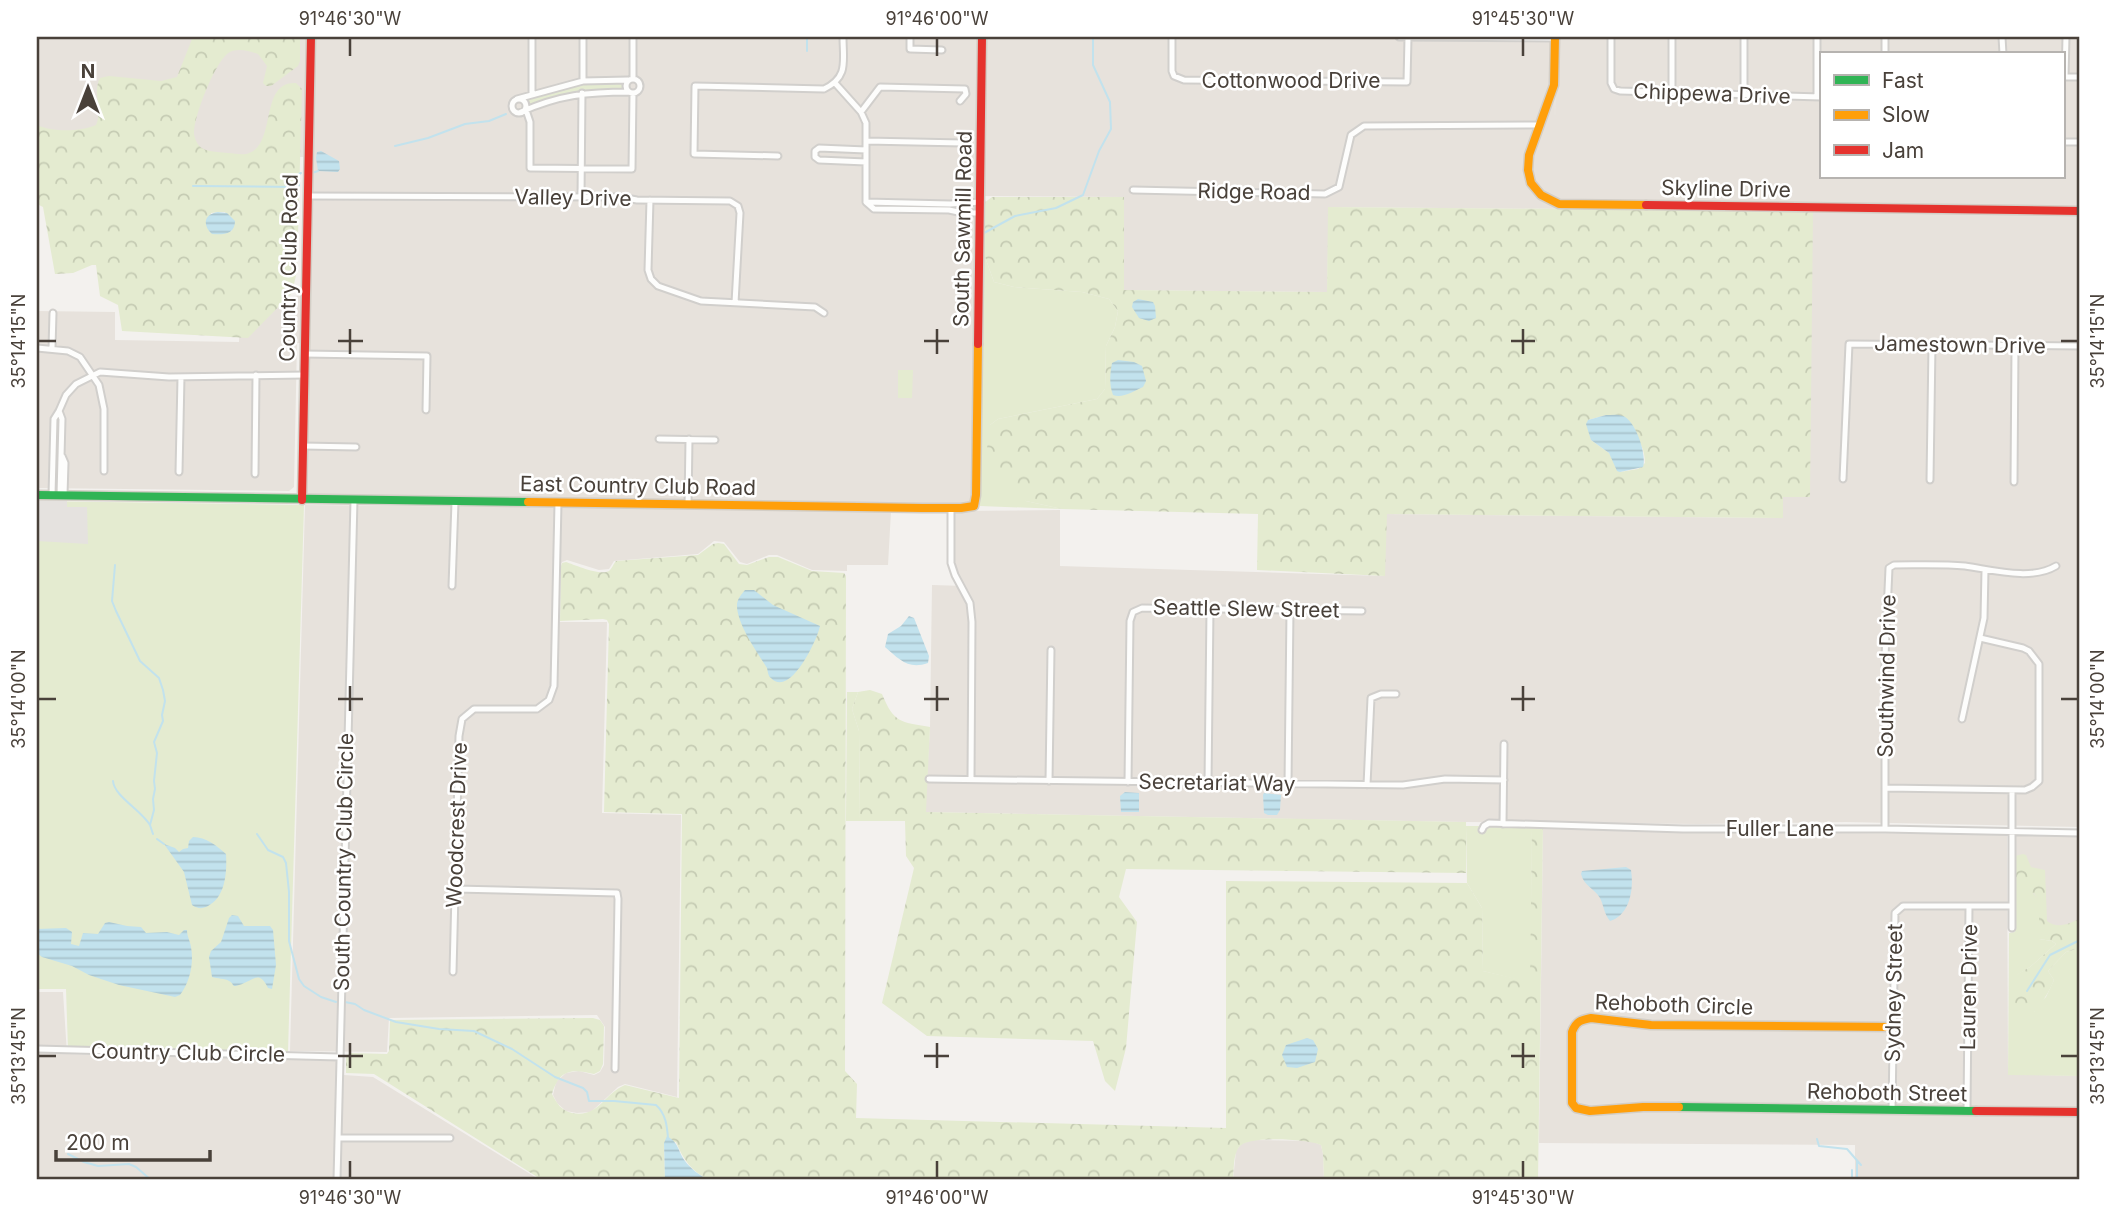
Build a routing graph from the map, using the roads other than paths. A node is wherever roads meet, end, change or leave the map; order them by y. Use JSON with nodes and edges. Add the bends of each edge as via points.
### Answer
{"nodes":[{"id":1,"x":311,"y":37,"type":"edge"},
{"id":2,"x":532,"y":37,"type":"edge"},
{"id":3,"x":583,"y":37,"type":"edge"},
{"id":4,"x":634,"y":37,"type":"edge"},
{"id":5,"x":844,"y":37,"type":"edge"},
{"id":6,"x":910,"y":37,"type":"edge"},
{"id":7,"x":982,"y":37,"type":"edge"},
{"id":8,"x":1172,"y":37,"type":"edge"},
{"id":9,"x":1399,"y":37,"type":"edge"},
{"id":10,"x":1463,"y":37,"type":"edge"},
{"id":11,"x":1555,"y":37,"type":"edge"},
{"id":12,"x":1611,"y":37,"type":"edge"},
{"id":13,"x":1672,"y":37,"type":"edge"},
{"id":14,"x":1744,"y":37,"type":"edge"},
{"id":15,"x":1817,"y":37,"type":"edge"},
{"id":16,"x":2066,"y":37,"type":"edge"},
{"id":17,"x":1408,"y":38,"type":"edge"},
{"id":18,"x":942,"y":50,"type":"dead end"},
{"id":19,"x":2064,"y":77,"type":"edge"},
{"id":20,"x":2080,"y":77,"type":"edge"},
{"id":21,"x":583,"y":80,"type":"junction"},
{"id":22,"x":631,"y":80,"type":"junction"},
{"id":23,"x":835,"y":83,"type":"junction"},
{"id":24,"x":582,"y":93,"type":"junction"},
{"id":25,"x":631,"y":93,"type":"junction"},
{"id":26,"x":1672,"y":93,"type":"junction"},
{"id":27,"x":532,"y":94,"type":"junction"},
{"id":28,"x":1744,"y":95,"type":"junction"},
{"id":29,"x":1819,"y":97,"type":"edge"},
{"id":30,"x":517,"y":99,"type":"junction"},
{"id":31,"x":960,"y":101,"type":"dead end"},
{"id":32,"x":524,"y":111,"type":"junction"},
{"id":33,"x":861,"y":112,"type":"junction"},
{"id":34,"x":1539,"y":125,"type":"junction"},
{"id":35,"x":866,"y":141,"type":"junction"},
{"id":36,"x":963,"y":143,"type":"dead end"},
{"id":37,"x":866,"y":150,"type":"junction"},
{"id":38,"x":779,"y":156,"type":"dead end"},
{"id":39,"x":866,"y":162,"type":"junction"},
{"id":40,"x":581,"y":168,"type":"junction"},
{"id":41,"x":1133,"y":190,"type":"dead end"},
{"id":42,"x":308,"y":196,"type":"junction"},
{"id":43,"x":581,"y":197,"type":"junction"},
{"id":44,"x":650,"y":200,"type":"junction"},
{"id":45,"x":866,"y":202,"type":"junction"},
{"id":46,"x":981,"y":202,"type":"junction"},
{"id":47,"x":2080,"y":211,"type":"edge"},
{"id":48,"x":981,"y":213,"type":"junction"},
{"id":49,"x":735,"y":303,"type":"junction"},
{"id":50,"x":53,"y":313,"type":"dead end"},
{"id":51,"x":824,"y":313,"type":"dead end"},
{"id":52,"x":1932,"y":345,"type":"junction"},
{"id":53,"x":2080,"y":346,"type":"edge"},
{"id":54,"x":2015,"y":347,"type":"junction"},
{"id":55,"x":37,"y":348,"type":"edge"},
{"id":56,"x":52,"y":348,"type":"junction"},
{"id":57,"x":305,"y":354,"type":"junction"},
{"id":58,"x":305,"y":375,"type":"junction"},
{"id":59,"x":92,"y":376,"type":"junction"},
{"id":60,"x":256,"y":376,"type":"junction"},
{"id":61,"x":181,"y":377,"type":"junction"},
{"id":62,"x":426,"y":410,"type":"dead end"},
{"id":63,"x":59,"y":411,"type":"junction"},
{"id":64,"x":659,"y":439,"type":"dead end"},
{"id":65,"x":690,"y":439,"type":"junction"},
{"id":66,"x":715,"y":440,"type":"dead end"},
{"id":67,"x":303,"y":446,"type":"junction"},
{"id":68,"x":356,"y":447,"type":"dead end"},
{"id":69,"x":104,"y":471,"type":"dead end"},
{"id":70,"x":180,"y":472,"type":"dead end"},
{"id":71,"x":255,"y":474,"type":"dead end"},
{"id":72,"x":1843,"y":479,"type":"dead end"},
{"id":73,"x":1930,"y":480,"type":"dead end"},
{"id":74,"x":2014,"y":482,"type":"dead end"},
{"id":75,"x":37,"y":495,"type":"edge"},
{"id":76,"x":59,"y":495,"type":"junction"},
{"id":77,"x":302,"y":500,"type":"junction"},
{"id":78,"x":354,"y":500,"type":"junction"},
{"id":79,"x":455,"y":502,"type":"junction"},
{"id":80,"x":558,"y":503,"type":"junction"},
{"id":81,"x":688,"y":505,"type":"junction"},
{"id":82,"x":974,"y":506,"type":"joint"},
{"id":83,"x":951,"y":508,"type":"junction"},
{"id":84,"x":2056,"y":566,"type":"dead end"},
{"id":85,"x":1985,"y":570,"type":"junction"},
{"id":86,"x":452,"y":586,"type":"dead end"},
{"id":87,"x":1210,"y":609,"type":"junction"},
{"id":88,"x":1290,"y":610,"type":"junction"},
{"id":89,"x":1362,"y":611,"type":"dead end"},
{"id":90,"x":1980,"y":638,"type":"junction"},
{"id":91,"x":1051,"y":650,"type":"dead end"},
{"id":92,"x":1396,"y":694,"type":"dead end"},
{"id":93,"x":1962,"y":719,"type":"dead end"},
{"id":94,"x":1504,"y":744,"type":"dead end"},
{"id":95,"x":929,"y":779,"type":"dead end"},
{"id":96,"x":971,"y":779,"type":"junction"},
{"id":97,"x":1504,"y":780,"type":"junction"},
{"id":98,"x":1049,"y":781,"type":"junction"},
{"id":99,"x":1128,"y":782,"type":"junction"},
{"id":100,"x":1208,"y":783,"type":"junction"},
{"id":101,"x":1288,"y":784,"type":"junction"},
{"id":102,"x":1367,"y":785,"type":"junction"},
{"id":103,"x":1885,"y":788,"type":"junction"},
{"id":104,"x":2012,"y":790,"type":"junction"},
{"id":105,"x":1503,"y":824,"type":"junction"},
{"id":106,"x":1885,"y":828,"type":"junction"},
{"id":107,"x":1482,"y":830,"type":"dead end"},
{"id":108,"x":2012,"y":831,"type":"junction"},
{"id":109,"x":2080,"y":833,"type":"edge"},
{"id":110,"x":456,"y":889,"type":"junction"},
{"id":111,"x":1969,"y":906,"type":"junction"},
{"id":112,"x":2012,"y":906,"type":"junction"},
{"id":113,"x":2012,"y":928,"type":"dead end"},
{"id":114,"x":453,"y":972,"type":"dead end"},
{"id":115,"x":1892,"y":1027,"type":"junction"},
{"id":116,"x":37,"y":1049,"type":"edge"},
{"id":117,"x":339,"y":1056,"type":"junction"},
{"id":118,"x":615,"y":1069,"type":"dead end"},
{"id":119,"x":1693,"y":1108,"type":"joint"},
{"id":120,"x":1892,"y":1110,"type":"junction"},
{"id":121,"x":1967,"y":1111,"type":"junction"},
{"id":122,"x":2080,"y":1112,"type":"edge"},
{"id":123,"x":338,"y":1138,"type":"junction"},
{"id":124,"x":450,"y":1138,"type":"dead end"},
{"id":125,"x":337,"y":1180,"type":"edge"}],
"edges":[{"from":1,"to":42,"type":"street","name":"Country Club Road"},
{"from":2,"to":27,"type":"street"},
{"from":3,"to":21,"type":"street"},
{"from":4,"to":22,"type":"street"},
{"from":5,"to":23,"type":"street","via":[[842,73]]},
{"from":6,"to":18,"type":"street","via":[[909,49]]},
{"from":7,"to":46,"type":"street","name":"South Sawmill Road"},
{"from":8,"to":17,"type":"street","name":"Cottonwood Drive","via":[[1171,66],[1174,76],[1184,80],[1407,82]]},
{"from":9,"to":17,"type":"street"},
{"from":10,"to":11,"type":"street"},
{"from":10,"to":17,"type":"street"},
{"from":11,"to":34,"type":"street","name":"Skyline Drive","via":[[1553,86]]},
{"from":12,"to":26,"type":"street","name":"Chippewa Drive","via":[[1614,89]]},
{"from":13,"to":26,"type":"street"},
{"from":14,"to":28,"type":"street"},
{"from":15,"to":29,"type":"street"},
{"from":16,"to":19,"type":"street"},
{"from":19,"to":20,"type":"street"},
{"from":21,"to":22,"type":"street"},
{"from":21,"to":27,"type":"street"},
{"from":22,"to":25,"type":"street","via":[[625,86]]},
{"from":22,"to":25,"type":"street","via":[[640,85]]},
{"from":23,"to":33,"type":"street"},
{"from":23,"to":38,"type":"street","via":[[824,89],[695,86],[694,154]]},
{"from":24,"to":25,"type":"street"},
{"from":24,"to":32,"type":"street"},
{"from":24,"to":40,"type":"street"},
{"from":25,"to":40,"type":"street","via":[[632,169]]},
{"from":26,"to":28,"type":"street","name":"Chippewa Drive"},
{"from":27,"to":30,"type":"street"},
{"from":28,"to":29,"type":"street","name":"Chippewa Drive"},
{"from":30,"to":32,"type":"street","via":[[525,102]]},
{"from":30,"to":32,"type":"street","via":[[512,108],[517,113]]},
{"from":31,"to":33,"type":"street","via":[[965,89],[880,87]]},
{"from":32,"to":40,"type":"street","via":[[530,122],[530,167]]},
{"from":33,"to":35,"type":"street"},
{"from":34,"to":41,"type":"street","name":"Ridge Road","via":[[1364,126],[1351,135],[1339,187],[1325,194]]},
{"from":34,"to":47,"type":"street","name":"Skyline Drive","via":[[1527,164],[1528,176],[1535,191],[1559,204]]},
{"from":35,"to":36,"type":"street"},
{"from":35,"to":37,"type":"street"},
{"from":37,"to":39,"type":"street"},
{"from":37,"to":39,"type":"street","via":[[819,148],[815,152],[819,160]]},
{"from":39,"to":45,"type":"street"},
{"from":40,"to":43,"type":"street"},
{"from":42,"to":43,"type":"street","name":"Valley Drive"},
{"from":42,"to":57,"type":"street","name":"Country Club Road"},
{"from":43,"to":44,"type":"street","name":"Valley Drive"},
{"from":44,"to":49,"type":"street","via":[[651,279],[658,286],[701,301]]},
{"from":44,"to":49,"type":"street","name":"Valley Drive","via":[[730,201],[738,206]]},
{"from":45,"to":46,"type":"street"},
{"from":45,"to":48,"type":"street","via":[[874,209]]},
{"from":46,"to":48,"type":"street","name":"South Sawmill Road"},
{"from":48,"to":82,"type":"street","name":"South Sawmill Road"},
{"from":49,"to":51,"type":"street","via":[[815,307]]},
{"from":50,"to":56,"type":"street"},
{"from":52,"to":54,"type":"street","name":"Jamestown Drive"},
{"from":52,"to":72,"type":"street","name":"Jamestown Drive","via":[[1849,344]]},
{"from":52,"to":73,"type":"street"},
{"from":53,"to":54,"type":"street","name":"Jamestown Drive"},
{"from":54,"to":74,"type":"street"},
{"from":55,"to":56,"type":"street"},
{"from":56,"to":59,"type":"street","via":[[80,357]]},
{"from":57,"to":58,"type":"street","name":"Country Club Road"},
{"from":57,"to":62,"type":"street","via":[[427,356]]},
{"from":58,"to":60,"type":"street"},
{"from":58,"to":67,"type":"street","name":"Country Club Road"},
{"from":59,"to":61,"type":"street","via":[[112,372]]},
{"from":59,"to":63,"type":"street","via":[[69,391]]},
{"from":59,"to":69,"type":"street","via":[[99,385],[104,409]]},
{"from":60,"to":61,"type":"street"},
{"from":60,"to":71,"type":"street"},
{"from":61,"to":70,"type":"street"},
{"from":63,"to":76,"type":"street","via":[[54,419]]},
{"from":63,"to":76,"type":"street","via":[[65,463]]},
{"from":64,"to":65,"type":"street"},
{"from":65,"to":66,"type":"street"},
{"from":65,"to":81,"type":"street"},
{"from":67,"to":68,"type":"street"},
{"from":67,"to":77,"type":"street","name":"Country Club Road"},
{"from":75,"to":76,"type":"street","name":"East Country Club Road"},
{"from":76,"to":77,"type":"street","name":"East Country Club Road"},
{"from":77,"to":78,"type":"street","name":"East Country Club Road"},
{"from":78,"to":79,"type":"street","name":"East Country Club Road"},
{"from":78,"to":117,"type":"street","name":"South Country Club Circle"},
{"from":79,"to":80,"type":"street","name":"East Country Club Road"},
{"from":79,"to":86,"type":"street"},
{"from":80,"to":81,"type":"street","name":"East Country Club Road"},
{"from":80,"to":110,"type":"street","name":"Woodcrest Drive","via":[[554,687],[549,700],[537,709],[474,709],[462,719]]},
{"from":81,"to":83,"type":"street","name":"East Country Club Road"},
{"from":82,"to":83,"type":"street","name":"East Country Club Road"},
{"from":83,"to":96,"type":"street","via":[[951,563],[970,603],[972,622]]},
{"from":84,"to":85,"type":"street","name":"Southwind Drive","via":[[2036,573]]},
{"from":85,"to":90,"type":"street"},
{"from":85,"to":103,"type":"street","name":"Southwind Drive","via":[[1964,566],[1889,568]]},
{"from":87,"to":88,"type":"street","name":"Seattle Slew Street"},
{"from":87,"to":99,"type":"street","name":"Seattle Slew Street","via":[[1142,608],[1133,612]]},
{"from":87,"to":100,"type":"street"},
{"from":88,"to":89,"type":"street","name":"Seattle Slew Street"},
{"from":88,"to":101,"type":"street"},
{"from":90,"to":93,"type":"street"},
{"from":90,"to":104,"type":"street","via":[[2023,648],[2039,664],[2039,781],[2025,790]]},
{"from":91,"to":98,"type":"street"},
{"from":92,"to":102,"type":"street","via":[[1371,698]]},
{"from":94,"to":97,"type":"street"},
{"from":95,"to":96,"type":"street","name":"Secretariat Way"},
{"from":96,"to":98,"type":"street","name":"Secretariat Way"},
{"from":97,"to":102,"type":"street","name":"Secretariat Way"},
{"from":97,"to":105,"type":"street"},
{"from":98,"to":99,"type":"street","name":"Secretariat Way"},
{"from":99,"to":100,"type":"street","name":"Secretariat Way"},
{"from":100,"to":101,"type":"street","name":"Secretariat Way"},
{"from":101,"to":102,"type":"street","name":"Secretariat Way"},
{"from":103,"to":104,"type":"street"},
{"from":103,"to":106,"type":"street","name":"Southwind Drive"},
{"from":104,"to":108,"type":"street"},
{"from":105,"to":106,"type":"street","name":"Fuller Lane"},
{"from":105,"to":107,"type":"street","name":"Fuller Lane","via":[[1489,823]]},
{"from":106,"to":108,"type":"street","name":"Fuller Lane"},
{"from":108,"to":109,"type":"street","name":"Fuller Lane"},
{"from":108,"to":112,"type":"street"},
{"from":110,"to":114,"type":"street","name":"Woodcrest Drive"},
{"from":110,"to":118,"type":"street","via":[[617,892]]},
{"from":111,"to":112,"type":"street","name":"Sydney Street"},
{"from":111,"to":115,"type":"street","name":"Sydney Street","via":[[1903,906],[1895,913]]},
{"from":111,"to":121,"type":"street","name":"Lauren Drive"},
{"from":112,"to":113,"type":"street"},
{"from":115,"to":119,"type":"street","name":"Rehoboth Circle","via":[[1576,1022],[1572,1096],[1576,1108]]},
{"from":115,"to":120,"type":"street","name":"Sydney Street"},
{"from":116,"to":117,"type":"street","name":"Country Club Circle"},
{"from":117,"to":123,"type":"street","name":"South Country Club Circle"},
{"from":119,"to":120,"type":"street","name":"Rehoboth Street"},
{"from":120,"to":121,"type":"street","name":"Rehoboth Street"},
{"from":121,"to":122,"type":"street","name":"Rehoboth Street"},
{"from":123,"to":124,"type":"street"},
{"from":123,"to":125,"type":"street","name":"South Country Club Circle"}]}
